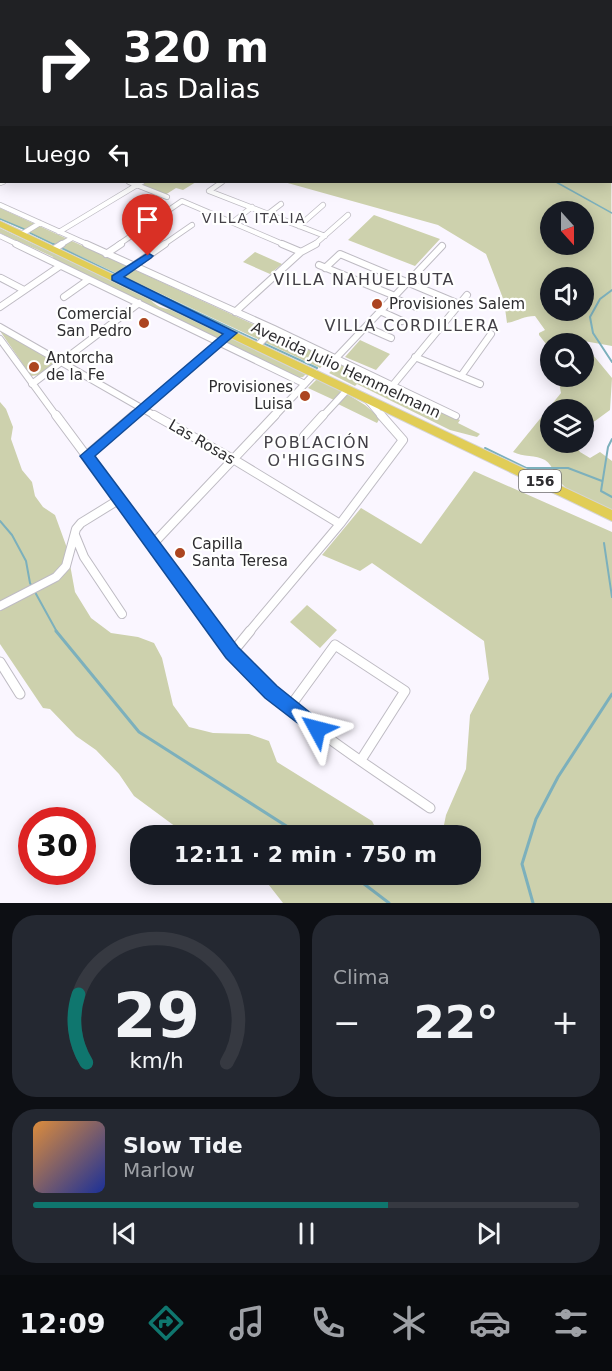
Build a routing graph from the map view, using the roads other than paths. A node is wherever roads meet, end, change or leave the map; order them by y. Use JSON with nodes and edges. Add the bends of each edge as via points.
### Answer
{"nodes":[{"id":1,"x":139,"y":183,"type":"edge"},
{"id":2,"x":221,"y":183,"type":"edge"},
{"id":3,"x":167,"y":197,"type":"dead end"},
{"id":4,"x":281,"y":204,"type":"dead end"},
{"id":5,"x":0,"y":205,"type":"edge"},
{"id":6,"x":323,"y":205,"type":"dead end"},
{"id":7,"x":252,"y":207,"type":"junction"},
{"id":8,"x":268,"y":214,"type":"junction"},
{"id":9,"x":348,"y":215,"type":"dead end"},
{"id":10,"x":233,"y":222,"type":"junction"},
{"id":11,"x":40,"y":223,"type":"junction"},
{"id":12,"x":0,"y":224,"type":"edge"},
{"id":13,"x":192,"y":225,"type":"dead end"},
{"id":14,"x":299,"y":226,"type":"junction"},
{"id":15,"x":59,"y":232,"type":"junction"},
{"id":16,"x":22,"y":234,"type":"junction"},
{"id":17,"x":0,"y":236,"type":"edge"},
{"id":18,"x":325,"y":236,"type":"junction"},
{"id":19,"x":72,"y":238,"type":"junction"},
{"id":20,"x":442,"y":246,"type":"dead end"},
{"id":21,"x":54,"y":249,"type":"junction"},
{"id":22,"x":301,"y":252,"type":"junction"},
{"id":23,"x":106,"y":254,"type":"junction"},
{"id":24,"x":60,"y":266,"type":"junction"},
{"id":25,"x":133,"y":266,"type":"junction"},
{"id":26,"x":2,"y":278,"type":"dead end"},
{"id":27,"x":116,"y":278,"type":"junction"},
{"id":28,"x":88,"y":280,"type":"junction"},
{"id":29,"x":408,"y":282,"type":"junction"},
{"id":30,"x":24,"y":290,"type":"junction"},
{"id":31,"x":466,"y":295,"type":"dead end"},
{"id":32,"x":64,"y":297,"type":"dead end"},
{"id":33,"x":394,"y":297,"type":"junction"},
{"id":34,"x":139,"y":303,"type":"junction"},
{"id":35,"x":459,"y":304,"type":"junction"},
{"id":36,"x":0,"y":307,"type":"edge"},
{"id":37,"x":416,"y":307,"type":"dead end"},
{"id":38,"x":380,"y":311,"type":"junction"},
{"id":39,"x":235,"y":312,"type":"junction"},
{"id":40,"x":402,"y":321,"type":"dead end"},
{"id":41,"x":0,"y":327,"type":"edge"},
{"id":42,"x":366,"y":327,"type":"junction"},
{"id":43,"x":274,"y":329,"type":"junction"},
{"id":44,"x":231,"y":333,"type":"junction"},
{"id":45,"x":491,"y":334,"type":"dead end"},
{"id":46,"x":391,"y":338,"type":"dead end"},
{"id":47,"x":0,"y":339,"type":"edge"},
{"id":48,"x":219,"y":343,"type":"junction"},
{"id":49,"x":257,"y":346,"type":"junction"},
{"id":50,"x":415,"y":357,"type":"junction"},
{"id":51,"x":336,"y":358,"type":"junction"},
{"id":52,"x":60,"y":364,"type":"junction"},
{"id":53,"x":315,"y":373,"type":"junction"},
{"id":54,"x":461,"y":376,"type":"junction"},
{"id":55,"x":32,"y":384,"type":"junction"},
{"id":56,"x":305,"y":384,"type":"junction"},
{"id":57,"x":480,"y":384,"type":"dead end"},
{"id":58,"x":393,"y":385,"type":"junction"},
{"id":59,"x":348,"y":389,"type":"junction"},
{"id":60,"x":364,"y":396,"type":"junction"},
{"id":61,"x":143,"y":408,"type":"junction"},
{"id":62,"x":456,"y":416,"type":"dead end"},
{"id":63,"x":304,"y":436,"type":"dead end"},
{"id":64,"x":86,"y":456,"type":"junction"},
{"id":65,"x":233,"y":459,"type":"junction"},
{"id":66,"x":120,"y":500,"type":"junction"},
{"id":67,"x":612,"y":516,"type":"edge"},
{"id":68,"x":340,"y":524,"type":"junction"},
{"id":69,"x":75,"y":535,"type":"junction"},
{"id":70,"x":152,"y":545,"type":"junction"},
{"id":71,"x":0,"y":606,"type":"edge"},
{"id":72,"x":122,"y":614,"type":"dead end"},
{"id":73,"x":232,"y":652,"type":"junction"},
{"id":74,"x":1,"y":665,"type":"edge"},
{"id":75,"x":21,"y":694,"type":"dead end"},
{"id":76,"x":289,"y":708,"type":"junction"},
{"id":77,"x":361,"y":760,"type":"junction"},
{"id":78,"x":430,"y":808,"type":"dead end"}],
"edges":[{"from":1,"to":3,"type":"street"},
{"from":1,"to":15,"type":"street"},
{"from":2,"to":7,"type":"street","via":[[209,191]]},
{"from":4,"to":8,"type":"street"},
{"from":5,"to":11,"type":"street"},
{"from":6,"to":14,"type":"street"},
{"from":7,"to":8,"type":"street"},
{"from":7,"to":10,"type":"street"},
{"from":8,"to":14,"type":"street"},
{"from":9,"to":18,"type":"street"},
{"from":10,"to":22,"type":"street"},
{"from":10,"to":23,"type":"street","via":[[182,201]]},
{"from":11,"to":15,"type":"street"},
{"from":11,"to":16,"type":"street"},
{"from":12,"to":16,"type":"highway","name":"Avenida Julio Hemmelmann","number":"156"},
{"from":13,"to":25,"type":"street"},
{"from":14,"to":18,"type":"street"},
{"from":15,"to":19,"type":"street"},
{"from":16,"to":21,"type":"highway","name":"Avenida Julio Hemmelmann","number":"156"},
{"from":17,"to":24,"type":"street"},
{"from":18,"to":22,"type":"street"},
{"from":19,"to":21,"type":"street"},
{"from":19,"to":23,"type":"street"},
{"from":20,"to":29,"type":"street"},
{"from":21,"to":27,"type":"highway","name":"Avenida Julio Hemmelmann","number":"156"},
{"from":22,"to":39,"type":"street"},
{"from":23,"to":25,"type":"street"},
{"from":24,"to":28,"type":"street"},
{"from":24,"to":30,"type":"street"},
{"from":25,"to":27,"type":"street"},
{"from":25,"to":39,"type":"street"},
{"from":26,"to":30,"type":"street"},
{"from":27,"to":44,"type":"highway","name":"Avenida Julio Hemmelmann","number":"156"},
{"from":28,"to":32,"type":"street"},
{"from":28,"to":34,"type":"street"},
{"from":29,"to":33,"type":"street"},
{"from":29,"to":33,"type":"street","via":[[340,254],[322,267]]},
{"from":29,"to":35,"type":"street"},
{"from":30,"to":36,"type":"street"},
{"from":31,"to":35,"type":"street"},
{"from":33,"to":37,"type":"street"},
{"from":33,"to":38,"type":"street"},
{"from":34,"to":48,"type":"street"},
{"from":34,"to":52,"type":"street"},
{"from":35,"to":50,"type":"street"},
{"from":38,"to":40,"type":"street"},
{"from":38,"to":42,"type":"street"},
{"from":39,"to":43,"type":"street"},
{"from":41,"to":52,"type":"street","name":"Las Rosas"},
{"from":42,"to":46,"type":"street"},
{"from":42,"to":51,"type":"street"},
{"from":43,"to":49,"type":"street"},
{"from":43,"to":51,"type":"street"},
{"from":44,"to":48,"type":"street"},
{"from":44,"to":49,"type":"highway","name":"Avenida Julio Hemmelmann","number":"156"},
{"from":45,"to":54,"type":"street"},
{"from":47,"to":55,"type":"street"},
{"from":48,"to":56,"type":"street"},
{"from":48,"to":61,"type":"street"},
{"from":49,"to":53,"type":"highway","name":"Avenida Julio Hemmelmann","number":"156"},
{"from":50,"to":54,"type":"street"},
{"from":50,"to":58,"type":"street"},
{"from":51,"to":58,"type":"street"},
{"from":52,"to":55,"type":"street"},
{"from":52,"to":61,"type":"street","name":"Las Rosas"},
{"from":53,"to":56,"type":"street"},
{"from":53,"to":59,"type":"highway","name":"Avenida Julio Hemmelmann","number":"156"},
{"from":54,"to":57,"type":"street"},
{"from":55,"to":64,"type":"street"},
{"from":56,"to":65,"type":"street"},
{"from":58,"to":62,"type":"street"},
{"from":59,"to":60,"type":"highway","name":"Avenida Julio Hemmelmann","number":"156"},
{"from":59,"to":63,"type":"street"},
{"from":60,"to":67,"type":"highway","name":"Avenida Julio Hemmelmann","number":"156"},
{"from":60,"to":68,"type":"street","via":[[403,440]]},
{"from":61,"to":64,"type":"street"},
{"from":61,"to":65,"type":"street","name":"Las Rosas"},
{"from":64,"to":66,"type":"street"},
{"from":65,"to":68,"type":"street","name":"Las Rosas"},
{"from":65,"to":70,"type":"street"},
{"from":66,"to":69,"type":"street","via":[[81,523]]},
{"from":66,"to":70,"type":"street"},
{"from":68,"to":73,"type":"street"},
{"from":69,"to":71,"type":"street","via":[[66,566],[56,576]]},
{"from":69,"to":72,"type":"street","via":[[84,557]]},
{"from":70,"to":73,"type":"street"},
{"from":73,"to":76,"type":"street"},
{"from":74,"to":75,"type":"street"},
{"from":76,"to":77,"type":"street"},
{"from":76,"to":77,"type":"street","via":[[335,645],[405,691]]},
{"from":77,"to":78,"type":"street"}]}
